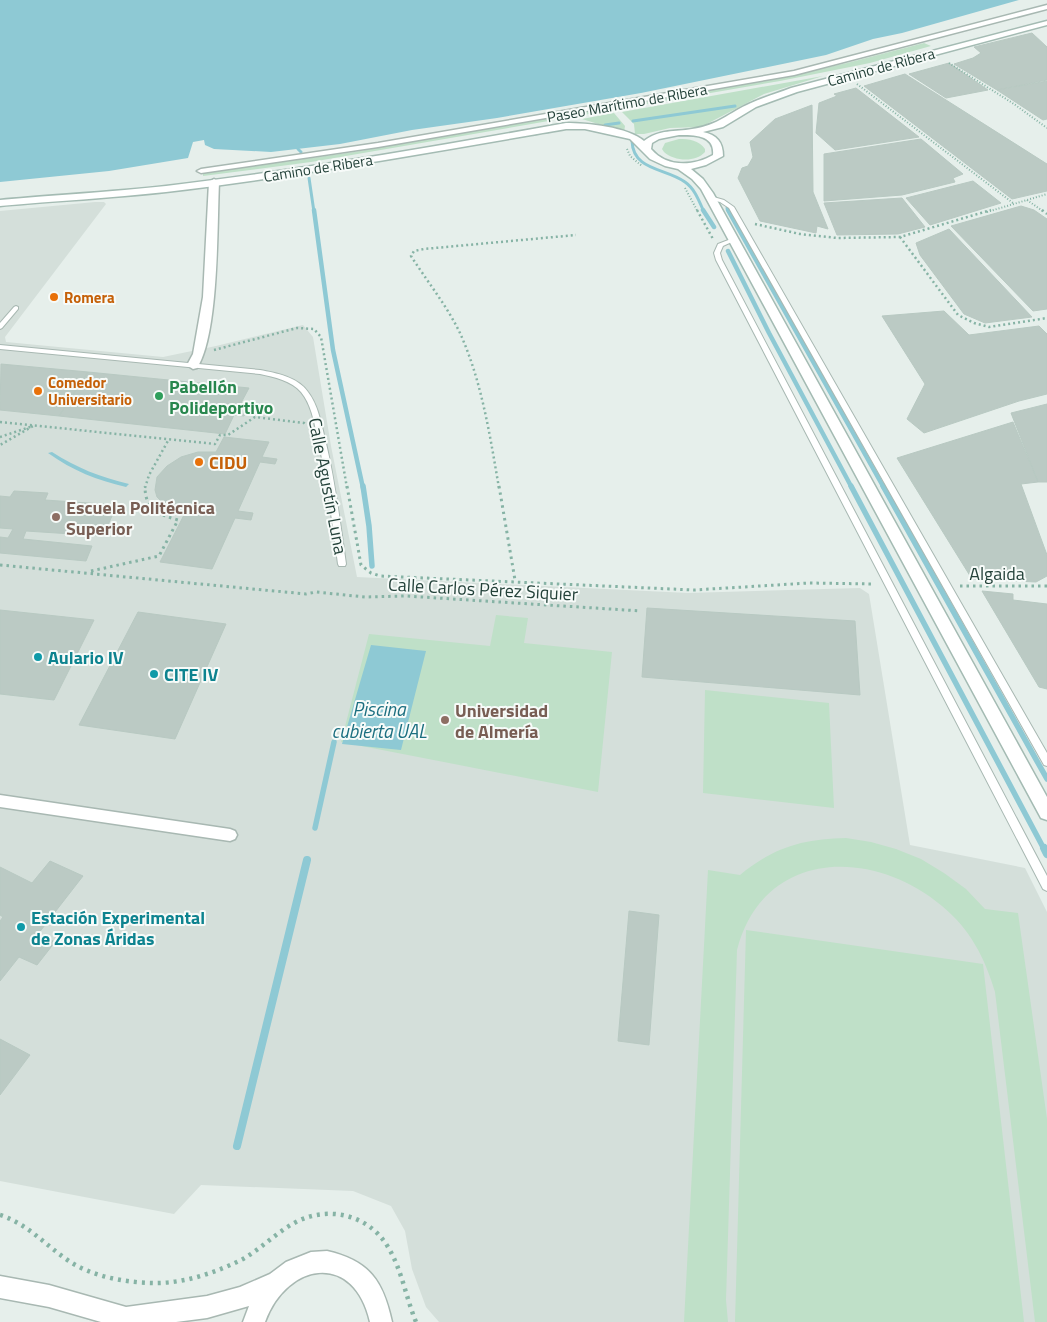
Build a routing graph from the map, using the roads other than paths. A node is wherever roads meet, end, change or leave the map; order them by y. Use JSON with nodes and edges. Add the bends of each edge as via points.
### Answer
{"nodes":[{"id":1,"x":1047,"y":7,"type":"edge"},
{"id":2,"x":1047,"y":23,"type":"edge"},
{"id":3,"x":720,"y":125,"type":"junction"},
{"id":4,"x":692,"y":132,"type":"junction"},
{"id":5,"x":655,"y":136,"type":"junction"},
{"id":6,"x":631,"y":137,"type":"junction"},
{"id":7,"x":712,"y":140,"type":"junction"},
{"id":8,"x":647,"y":148,"type":"junction"},
{"id":9,"x":706,"y":163,"type":"junction"},
{"id":10,"x":680,"y":166,"type":"junction"},
{"id":11,"x":201,"y":171,"type":"dead end"},
{"id":12,"x":214,"y":182,"type":"junction"},
{"id":13,"x":702,"y":183,"type":"junction"},
{"id":14,"x":710,"y":198,"type":"junction"},
{"id":15,"x":0,"y":203,"type":"edge"},
{"id":16,"x":733,"y":240,"type":"junction"},
{"id":17,"x":16,"y":308,"type":"dead end"},
{"id":18,"x":0,"y":328,"type":"edge"},
{"id":19,"x":0,"y":347,"type":"edge"},
{"id":20,"x":193,"y":365,"type":"junction"},
{"id":21,"x":342,"y":564,"type":"dead end"},
{"id":22,"x":1047,"y":762,"type":"edge"},
{"id":23,"x":0,"y":802,"type":"edge"},
{"id":24,"x":1047,"y":813,"type":"edge"},
{"id":25,"x":230,"y":834,"type":"dead end"},
{"id":26,"x":1047,"y":886,"type":"edge"},
{"id":27,"x":276,"y":1282,"type":"junction"},
{"id":28,"x":0,"y":1287,"type":"edge"},
{"id":29,"x":133,"y":1320,"type":"edge"},
{"id":30,"x":382,"y":1321,"type":"edge"},
{"id":31,"x":254,"y":1322,"type":"edge"}],
"edges":[{"from":1,"to":11,"type":"street","name":"Paseo Marítimo de Ribera","via":[[794,73],[378,145]]},
{"from":2,"to":3,"type":"main road","name":"Camino de Ribera","via":[[771,97]]},
{"from":3,"to":4,"type":"main road","name":"Camino de Ribera"},
{"from":3,"to":7,"type":"main road","via":[[713,132]]},
{"from":4,"to":5,"type":"main road","name":"Camino de Ribera"},
{"from":4,"to":7,"type":"main road"},
{"from":5,"to":6,"type":"main road","name":"Camino de Ribera"},
{"from":5,"to":8,"type":"main road"},
{"from":6,"to":8,"type":"main road","name":"Camino de Ribera"},
{"from":6,"to":12,"type":"main road","name":"Camino de Ribera","via":[[586,126],[566,126],[314,169]]},
{"from":7,"to":9,"type":"main road","via":[[719,147],[719,153]]},
{"from":8,"to":10,"type":"main road","name":"Camino de Ribera","via":[[653,157]]},
{"from":9,"to":10,"type":"main road"},
{"from":9,"to":13,"type":"main road","via":[[702,170]]},
{"from":10,"to":13,"type":"main road"},
{"from":12,"to":15,"type":"main road","name":"Camino de Ribera"},
{"from":12,"to":20,"type":"main road","via":[[208,297],[199,354]]},
{"from":13,"to":14,"type":"main road"},
{"from":14,"to":16,"type":"main road"},
{"from":14,"to":22,"type":"lane","via":[[731,207]]},
{"from":16,"to":24,"type":"main road"},
{"from":16,"to":26,"type":"lane","via":[[720,245],[717,253],[720,260]]},
{"from":17,"to":18,"type":"lane"},
{"from":19,"to":20,"type":"lane","name":"Calle Agustín Luna"},
{"from":20,"to":21,"type":"lane","name":"Calle Agustín Luna","via":[[260,372],[280,377],[306,393],[321,439]]},
{"from":23,"to":25,"type":"street"},
{"from":27,"to":29,"type":"main road","via":[[242,1298]]},
{"from":27,"to":30,"type":"main road","via":[[299,1267],[316,1262],[333,1262],[350,1268],[364,1279],[376,1297]]},
{"from":27,"to":31,"type":"main road","via":[[262,1302]]},
{"from":28,"to":29,"type":"main road","via":[[49,1296]]}]}
